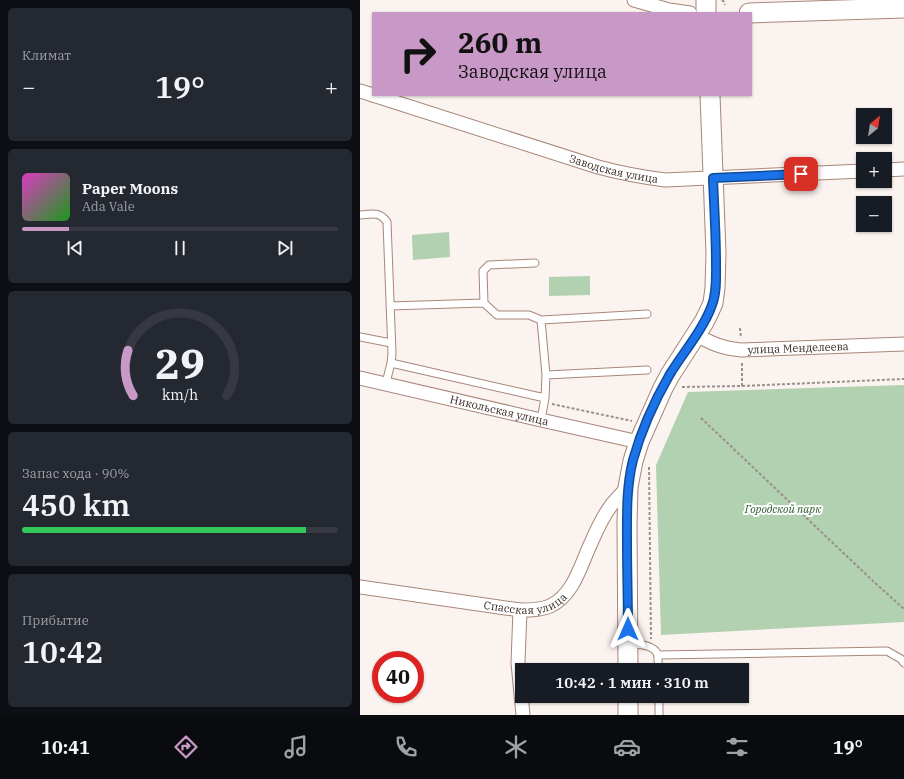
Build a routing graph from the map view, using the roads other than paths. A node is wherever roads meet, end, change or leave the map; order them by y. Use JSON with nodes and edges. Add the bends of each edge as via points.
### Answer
{"nodes":[{"id":1,"x":634,"y":0,"type":"edge"},
{"id":2,"x":706,"y":0,"type":"edge"},
{"id":3,"x":904,"y":8,"type":"edge"},
{"id":4,"x":683,"y":12,"type":"edge"},
{"id":5,"x":706,"y":12,"type":"edge"},
{"id":6,"x":752,"y":13,"type":"edge"},
{"id":7,"x":360,"y":91,"type":"edge"},
{"id":8,"x":372,"y":95,"type":"edge"},
{"id":9,"x":376,"y":96,"type":"edge"},
{"id":10,"x":710,"y":96,"type":"edge"},
{"id":11,"x":904,"y":169,"type":"edge"},
{"id":12,"x":892,"y":170,"type":"edge"},
{"id":13,"x":856,"y":171,"type":"edge"},
{"id":14,"x":713,"y":178,"type":"junction"},
{"id":15,"x":360,"y":215,"type":"edge"},
{"id":16,"x":535,"y":263,"type":"dead end"},
{"id":17,"x":484,"y":303,"type":"junction"},
{"id":18,"x":390,"y":306,"type":"junction"},
{"id":19,"x":647,"y":314,"type":"dead end"},
{"id":20,"x":541,"y":320,"type":"junction"},
{"id":21,"x":696,"y":335,"type":"junction"},
{"id":22,"x":360,"y":337,"type":"edge"},
{"id":23,"x":391,"y":344,"type":"junction"},
{"id":24,"x":904,"y":344,"type":"edge"},
{"id":25,"x":391,"y":363,"type":"junction"},
{"id":26,"x":647,"y":370,"type":"dead end"},
{"id":27,"x":546,"y":375,"type":"junction"},
{"id":28,"x":360,"y":378,"type":"edge"},
{"id":29,"x":386,"y":384,"type":"junction"},
{"id":30,"x":544,"y":400,"type":"junction"},
{"id":31,"x":541,"y":420,"type":"junction"},
{"id":32,"x":639,"y":442,"type":"junction"},
{"id":33,"x":628,"y":487,"type":"junction"},
{"id":34,"x":360,"y":587,"type":"edge"},
{"id":35,"x":520,"y":610,"type":"junction"},
{"id":36,"x":628,"y":644,"type":"junction"},
{"id":37,"x":658,"y":655,"type":"junction"},
{"id":38,"x":628,"y":663,"type":"edge"},
{"id":39,"x":658,"y":663,"type":"edge"},
{"id":40,"x":904,"y":664,"type":"edge"},
{"id":41,"x":628,"y":703,"type":"edge"},
{"id":42,"x":659,"y":703,"type":"edge"},
{"id":43,"x":523,"y":715,"type":"edge"},
{"id":44,"x":628,"y":715,"type":"edge"},
{"id":45,"x":659,"y":715,"type":"edge"}],
"edges":[{"from":1,"to":4,"type":"street"},
{"from":2,"to":5,"type":"street"},
{"from":3,"to":6,"type":"street"},
{"from":7,"to":8,"type":"street","name":"Заводская улица"},
{"from":9,"to":14,"type":"street","name":"Заводская улица","via":[[622,174],[665,180]]},
{"from":10,"to":14,"type":"street"},
{"from":11,"to":12,"type":"street"},
{"from":13,"to":14,"type":"street","name":"Заводская улица"},
{"from":14,"to":21,"type":"street","via":[[715,288],[709,312]]},
{"from":15,"to":18,"type":"lane","via":[[377,214],[388,222]]},
{"from":16,"to":17,"type":"lane","via":[[489,265],[483,271]]},
{"from":17,"to":18,"type":"lane"},
{"from":17,"to":20,"type":"lane","via":[[497,315],[529,315]]},
{"from":18,"to":23,"type":"lane"},
{"from":19,"to":20,"type":"lane"},
{"from":20,"to":27,"type":"lane"},
{"from":21,"to":24,"type":"street","name":"улица Менделеева","via":[[717,346],[741,350]]},
{"from":21,"to":32,"type":"street","via":[[663,388]]},
{"from":22,"to":23,"type":"lane"},
{"from":23,"to":25,"type":"lane"},
{"from":25,"to":29,"type":"lane"},
{"from":25,"to":30,"type":"lane"},
{"from":26,"to":27,"type":"lane"},
{"from":27,"to":30,"type":"lane"},
{"from":28,"to":29,"type":"street","name":"Никольская улица"},
{"from":29,"to":31,"type":"street","name":"Никольская улица"},
{"from":30,"to":31,"type":"lane"},
{"from":31,"to":32,"type":"street","name":"Никольская улица"},
{"from":32,"to":33,"type":"street"},
{"from":33,"to":35,"type":"street","name":"Спасская улица","via":[[601,521],[572,585],[564,596],[551,606],[537,610]]},
{"from":33,"to":36,"type":"street"},
{"from":34,"to":35,"type":"street","name":"Спасская улица"},
{"from":35,"to":43,"type":"street","via":[[518,663]]},
{"from":36,"to":37,"type":"lane","via":[[651,648]]},
{"from":36,"to":38,"type":"street"},
{"from":37,"to":39,"type":"lane"},
{"from":37,"to":40,"type":"lane","via":[[887,651],[901,659]]},
{"from":41,"to":44,"type":"street"},
{"from":42,"to":45,"type":"lane"}]}
